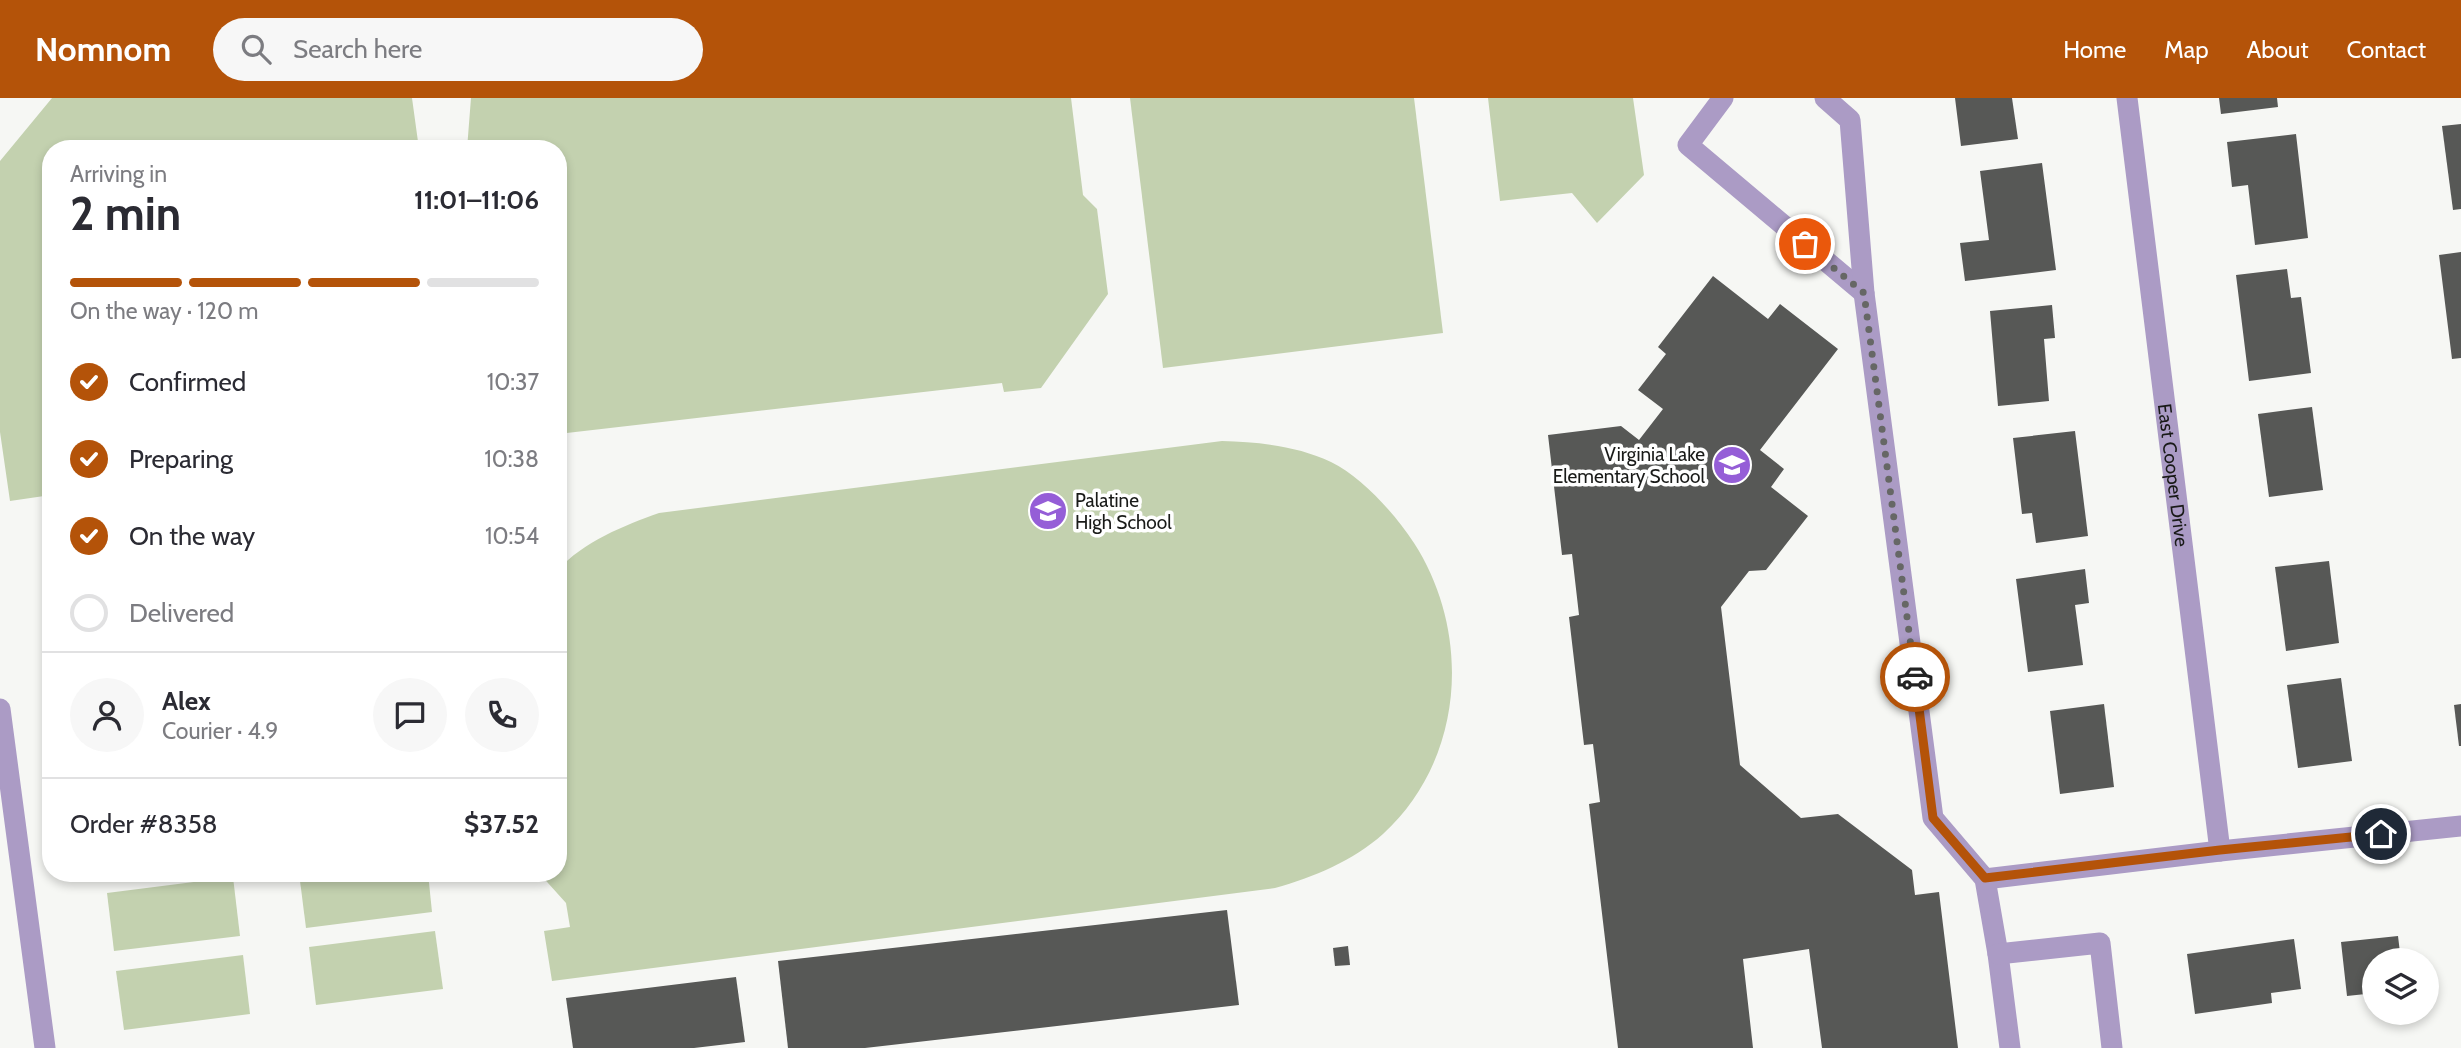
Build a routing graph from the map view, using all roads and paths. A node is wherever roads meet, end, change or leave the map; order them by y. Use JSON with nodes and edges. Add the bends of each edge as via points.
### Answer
{"nodes":[{"id":1,"x":1723,"y":98,"type":"edge"},
{"id":2,"x":1825,"y":98,"type":"edge"},
{"id":3,"x":2127,"y":98,"type":"edge"},
{"id":4,"x":1864,"y":293,"type":"junction"},
{"id":5,"x":0,"y":709,"type":"edge"},
{"id":6,"x":2461,"y":826,"type":"edge"},
{"id":7,"x":2220,"y":850,"type":"junction"},
{"id":8,"x":1985,"y":878,"type":"junction"},
{"id":9,"x":1998,"y":954,"type":"junction"},
{"id":10,"x":45,"y":1048,"type":"edge"},
{"id":11,"x":2010,"y":1048,"type":"edge"},
{"id":12,"x":2112,"y":1048,"type":"edge"}],
"edges":[{"from":1,"to":4,"type":"street","via":[[1688,145]]},
{"from":2,"to":4,"type":"street","via":[[1850,120]]},
{"from":3,"to":7,"type":"street","name":"East Cooper Drive"},
{"from":4,"to":8,"type":"street","via":[[1933,818]]},
{"from":5,"to":10,"type":"street"},
{"from":6,"to":7,"type":"street"},
{"from":7,"to":8,"type":"street"},
{"from":8,"to":9,"type":"street"},
{"from":9,"to":11,"type":"street"},
{"from":9,"to":12,"type":"street","via":[[2100,943]]}]}
